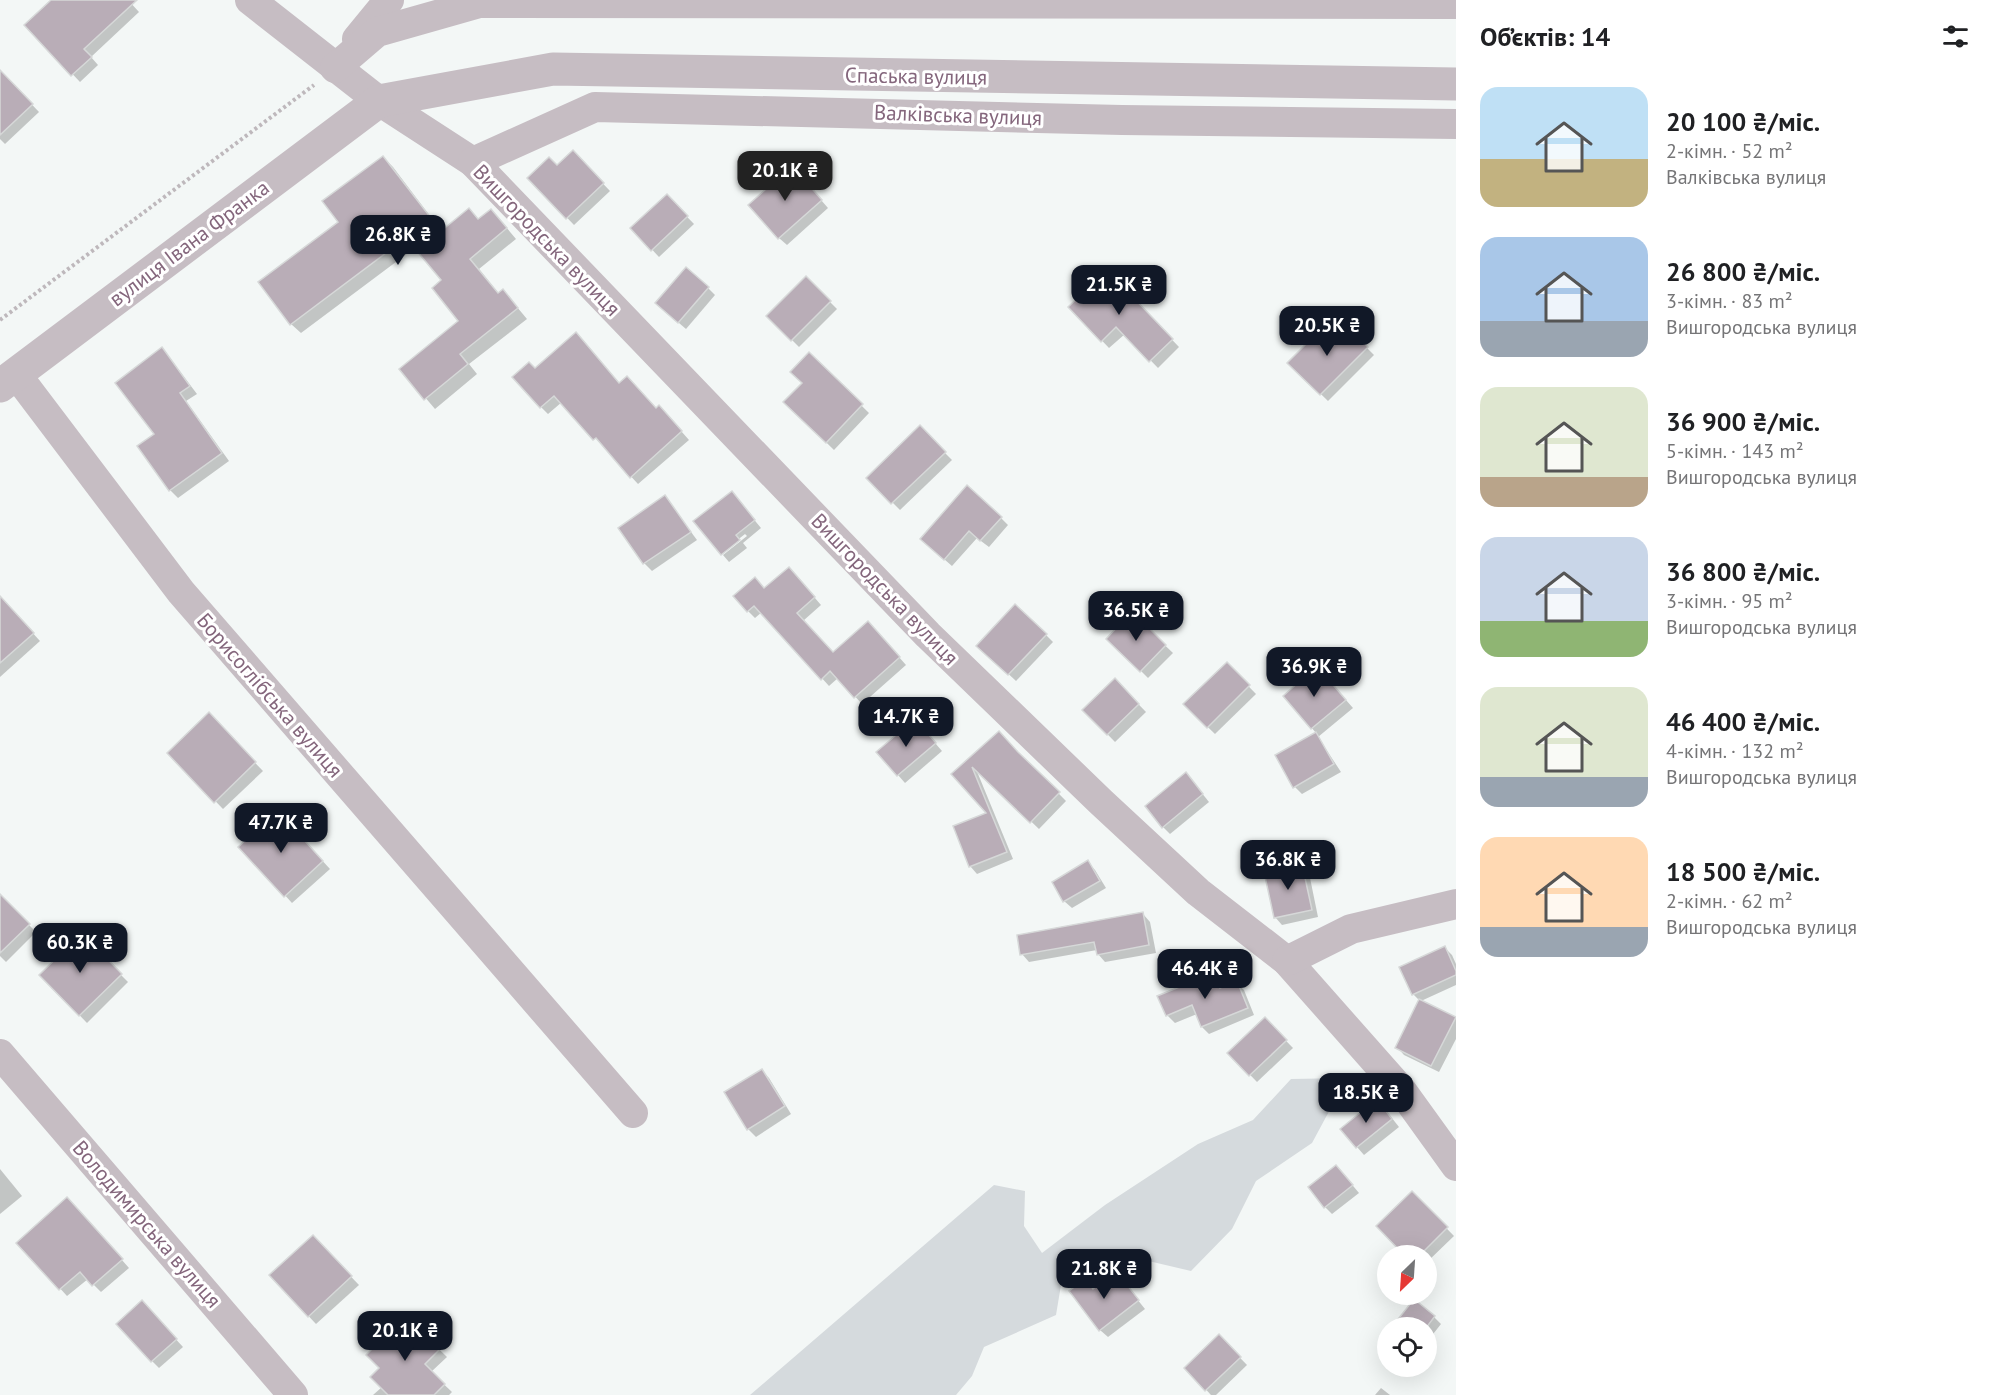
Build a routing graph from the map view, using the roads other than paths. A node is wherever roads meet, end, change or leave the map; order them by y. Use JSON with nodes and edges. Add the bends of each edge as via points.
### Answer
{"nodes":[{"id":1,"x":250,"y":0,"type":"edge"},
{"id":2,"x":389,"y":0,"type":"edge"},
{"id":3,"x":1456,"y":4,"type":"edge"},
{"id":4,"x":335,"y":68,"type":"junction"},
{"id":5,"x":797,"y":75,"type":"junction"},
{"id":6,"x":1456,"y":84,"type":"edge"},
{"id":7,"x":379,"y":101,"type":"junction"},
{"id":8,"x":797,"y":111,"type":"junction"},
{"id":9,"x":1456,"y":124,"type":"edge"},
{"id":10,"x":473,"y":162,"type":"junction"},
{"id":11,"x":8,"y":380,"type":"edge"},
{"id":12,"x":1456,"y":904,"type":"edge"},
{"id":13,"x":1287,"y":961,"type":"junction"},
{"id":14,"x":0,"y":1054,"type":"edge"},
{"id":15,"x":633,"y":1113,"type":"dead end"},
{"id":16,"x":1456,"y":1166,"type":"edge"},
{"id":17,"x":293,"y":1395,"type":"edge"}],
"edges":[{"from":1,"to":4,"type":"street","name":"Вишгородська вулиця"},
{"from":2,"to":4,"type":"street"},
{"from":3,"to":4,"type":"street","via":[[479,3],[377,32]]},
{"from":4,"to":7,"type":"street","name":"Вишгородська вулиця"},
{"from":5,"to":6,"type":"street","name":"Спаська вулиця"},
{"from":5,"to":7,"type":"street","name":"Спаська вулиця","via":[[553,69]]},
{"from":5,"to":8,"type":"street"},
{"from":7,"to":10,"type":"street","name":"Вишгородська вулиця"},
{"from":7,"to":11,"type":"street","name":"вулиця Івана Франка"},
{"from":8,"to":9,"type":"street","name":"Валківська вулиця"},
{"from":8,"to":10,"type":"street","name":"Валківська вулиця","via":[[595,108]]},
{"from":10,"to":13,"type":"street","name":"Вишгородська вулиця","via":[[928,635],[1198,892]]},
{"from":11,"to":15,"type":"street","name":"Борисоглібська вулиця","via":[[181,592]]},
{"from":12,"to":13,"type":"street","via":[[1352,929]]},
{"from":13,"to":16,"type":"street","name":"Вишгородська вулиця","via":[[1402,1090]]},
{"from":14,"to":17,"type":"street","name":"Володимирська вулиця"}]}
